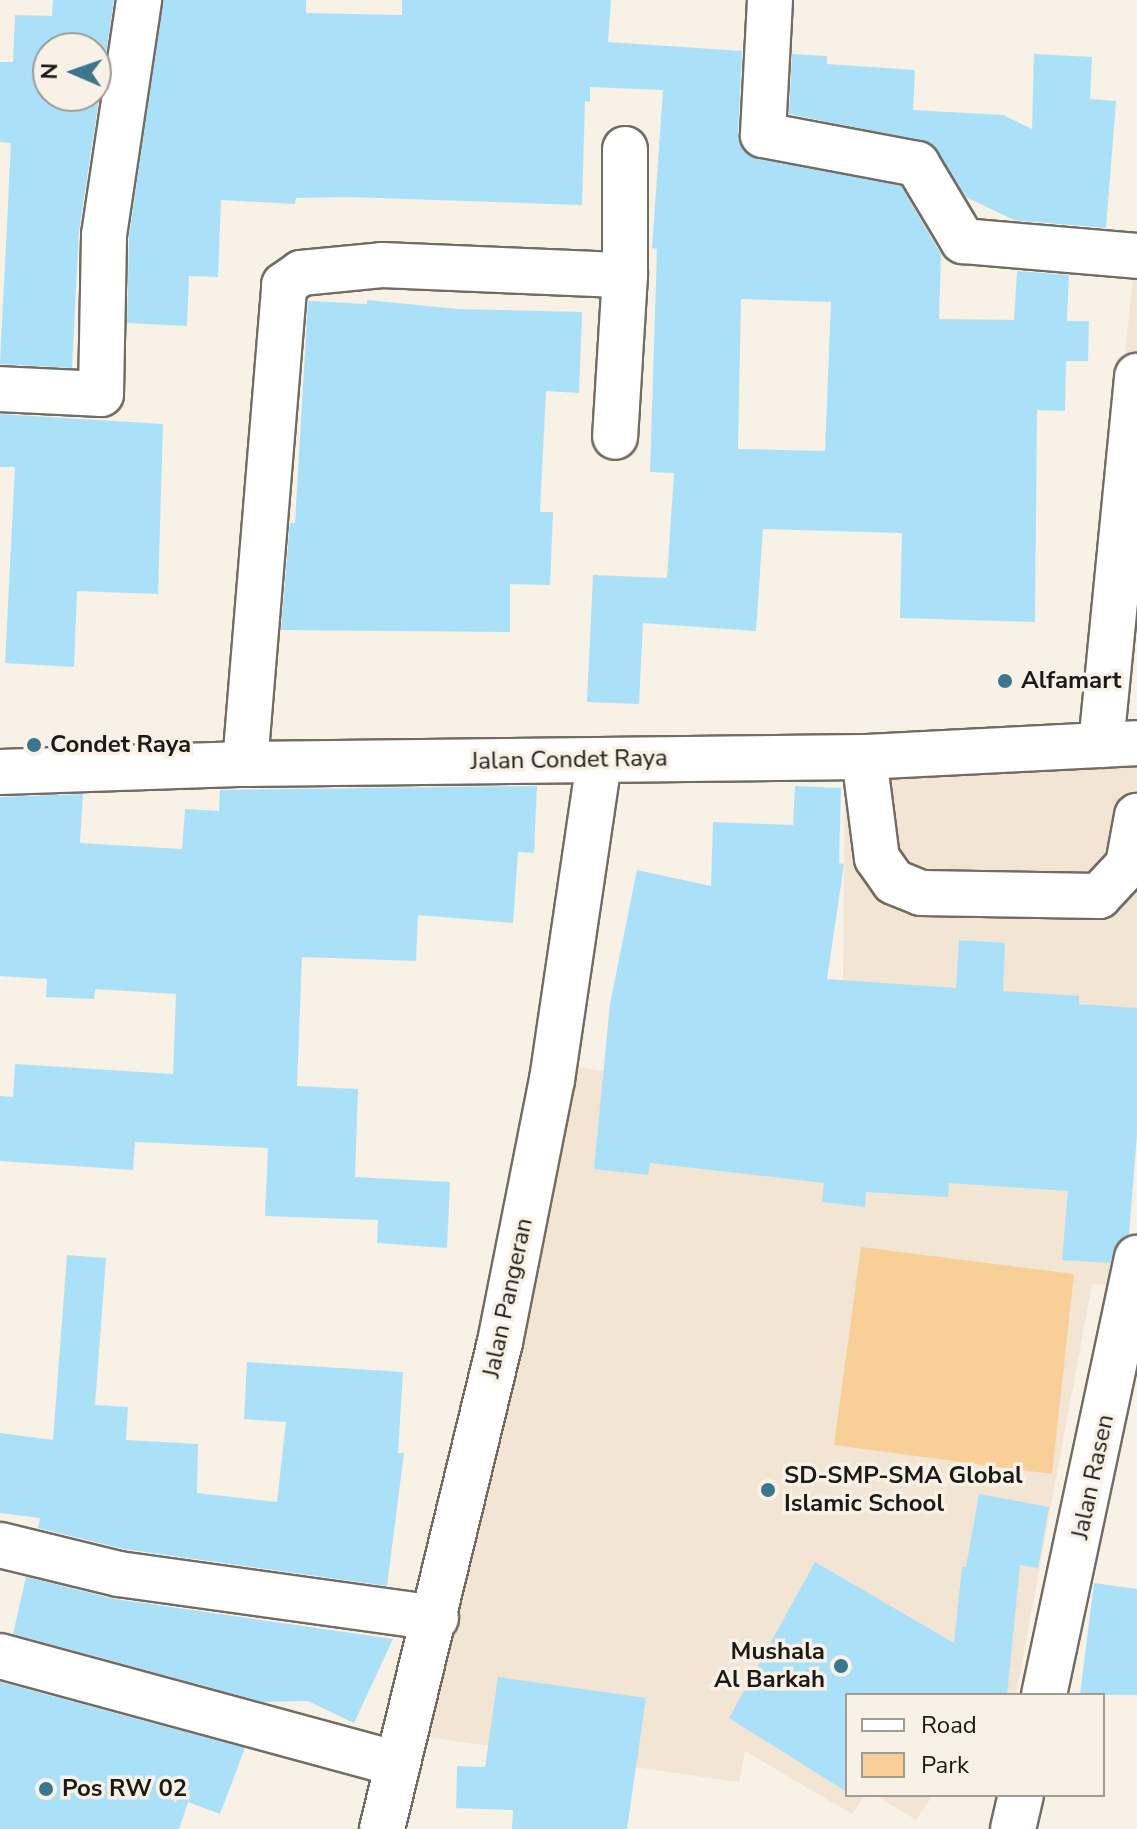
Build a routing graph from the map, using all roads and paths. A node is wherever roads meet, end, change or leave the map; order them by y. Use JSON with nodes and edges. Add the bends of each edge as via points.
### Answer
{"nodes":[{"id":1,"x":139,"y":0,"type":"edge"},
{"id":2,"x":770,"y":0,"type":"edge"},
{"id":3,"x":625,"y":149,"type":"dead end"},
{"id":4,"x":1137,"y":256,"type":"edge"},
{"id":5,"x":625,"y":275,"type":"junction"},
{"id":6,"x":1137,"y":376,"type":"edge"},
{"id":7,"x":0,"y":389,"type":"edge"},
{"id":8,"x":615,"y":437,"type":"dead end"},
{"id":9,"x":1119,"y":744,"type":"edge"},
{"id":10,"x":864,"y":757,"type":"junction"},
{"id":11,"x":599,"y":760,"type":"junction"},
{"id":12,"x":245,"y":764,"type":"junction"},
{"id":13,"x":0,"y":772,"type":"edge"},
{"id":14,"x":1137,"y":816,"type":"edge"},
{"id":15,"x":1137,"y":1258,"type":"edge"},
{"id":16,"x":0,"y":1545,"type":"edge"},
{"id":17,"x":436,"y":1618,"type":"junction"},
{"id":18,"x":0,"y":1656,"type":"edge"},
{"id":19,"x":1044,"y":1693,"type":"edge"},
{"id":20,"x":398,"y":1764,"type":"junction"},
{"id":21,"x":1021,"y":1797,"type":"edge"},
{"id":22,"x":382,"y":1829,"type":"edge"},
{"id":23,"x":1013,"y":1829,"type":"edge"}],
"edges":[{"from":1,"to":7,"type":"street","via":[[104,235],[101,394]]},
{"from":2,"to":4,"type":"street","via":[[763,135],[917,164],[963,241]]},
{"from":3,"to":5,"type":"street"},
{"from":5,"to":8,"type":"street"},
{"from":5,"to":12,"type":"street","via":[[382,265],[301,273],[284,285]]},
{"from":6,"to":9,"type":"street"},
{"from":9,"to":10,"type":"street","name":"Jalan Condet Raya"},
{"from":10,"to":11,"type":"street","name":"Jalan Condet Raya"},
{"from":10,"to":14,"type":"street","via":[[877,858],[894,882],[921,893],[1099,896],[1128,865]]},
{"from":11,"to":12,"type":"street","name":"Jalan Condet Raya"},
{"from":11,"to":17,"type":"street","name":"Jalan Pangeran","via":[[552,1080],[500,1342]]},
{"from":12,"to":13,"type":"street","name":"Jalan Condet Raya"},
{"from":15,"to":19,"type":"street","name":"Jalan Rasen"},
{"from":16,"to":17,"type":"street","via":[[119,1574]]},
{"from":17,"to":20,"type":"street","name":"Jalan Pangeran"},
{"from":18,"to":20,"type":"street"},
{"from":20,"to":22,"type":"street","name":"Jalan Pangeran"},
{"from":21,"to":23,"type":"street"}]}
